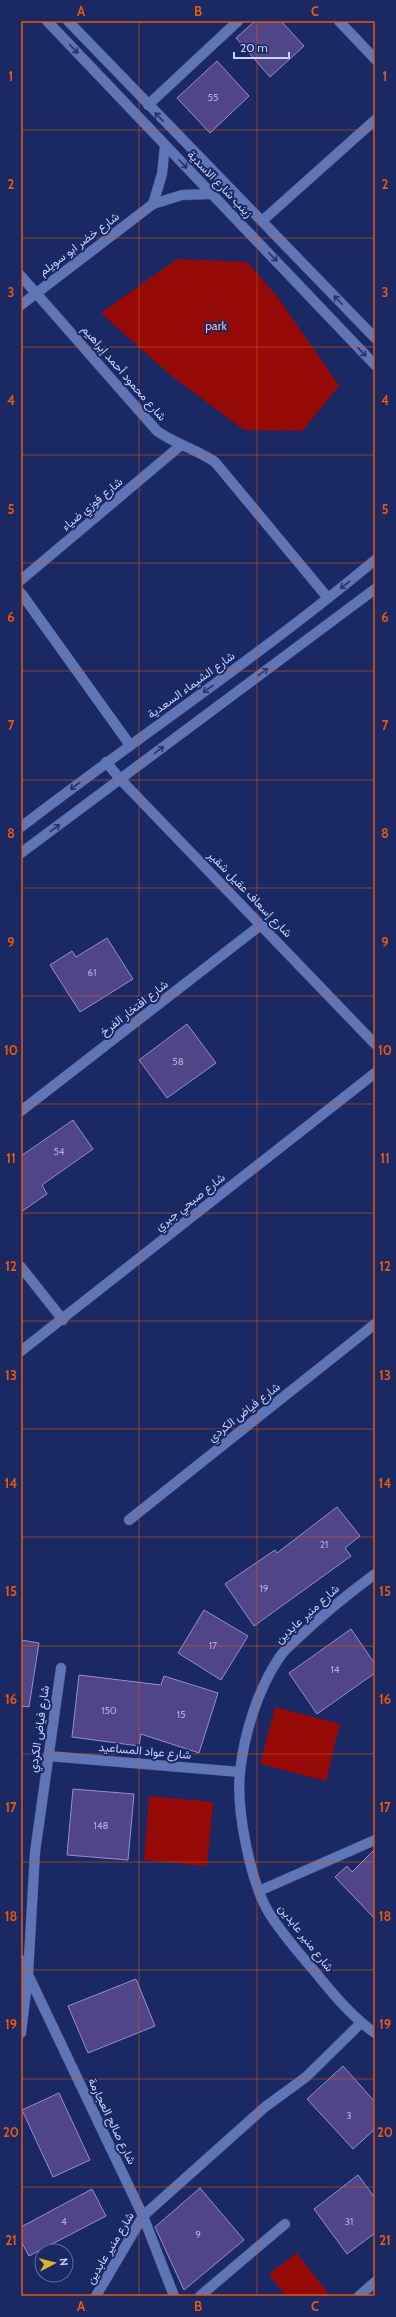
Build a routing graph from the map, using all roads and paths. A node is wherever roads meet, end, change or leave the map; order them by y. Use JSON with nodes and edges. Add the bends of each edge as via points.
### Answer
{"nodes":[{"id":1,"x":47,"y":21,"type":"edge"},
{"id":2,"x":68,"y":21,"type":"edge"},
{"id":3,"x":238,"y":21,"type":"edge"},
{"id":4,"x":339,"y":21,"type":"edge"},
{"id":5,"x":375,"y":59,"type":"edge"},
{"id":6,"x":148,"y":105,"type":"junction"},
{"id":7,"x":375,"y":120,"type":"edge"},
{"id":8,"x":165,"y":145,"type":"junction"},
{"id":9,"x":211,"y":194,"type":"junction"},
{"id":10,"x":153,"y":204,"type":"junction"},
{"id":11,"x":262,"y":221,"type":"junction"},
{"id":12,"x":21,"y":276,"type":"edge"},
{"id":13,"x":37,"y":292,"type":"junction"},
{"id":14,"x":21,"y":305,"type":"edge"},
{"id":15,"x":375,"y":338,"type":"edge"},
{"id":16,"x":375,"y":365,"type":"edge"},
{"id":17,"x":180,"y":446,"type":"junction"},
{"id":18,"x":375,"y":560,"type":"edge"},
{"id":19,"x":21,"y":580,"type":"edge"},
{"id":20,"x":375,"y":589,"type":"edge"},
{"id":21,"x":21,"y":593,"type":"edge"},
{"id":22,"x":328,"y":598,"type":"junction"},
{"id":23,"x":130,"y":745,"type":"junction"},
{"id":24,"x":106,"y":762,"type":"junction"},
{"id":25,"x":121,"y":780,"type":"junction"},
{"id":26,"x":21,"y":827,"type":"edge"},
{"id":27,"x":22,"y":851,"type":"edge"},
{"id":28,"x":262,"y":924,"type":"junction"},
{"id":29,"x":375,"y":1044,"type":"edge"},
{"id":30,"x":375,"y":1073,"type":"edge"},
{"id":31,"x":21,"y":1111,"type":"edge"},
{"id":32,"x":21,"y":1267,"type":"edge"},
{"id":33,"x":63,"y":1320,"type":"junction"},
{"id":34,"x":375,"y":1324,"type":"edge"},
{"id":35,"x":21,"y":1351,"type":"edge"},
{"id":36,"x":129,"y":1520,"type":"dead end"},
{"id":37,"x":375,"y":1574,"type":"edge"},
{"id":38,"x":61,"y":1668,"type":"dead end"},
{"id":39,"x":48,"y":1756,"type":"junction"},
{"id":40,"x":240,"y":1772,"type":"junction"},
{"id":41,"x":375,"y":1840,"type":"edge"},
{"id":42,"x":259,"y":1892,"type":"junction"},
{"id":43,"x":21,"y":1960,"type":"edge"},
{"id":44,"x":28,"y":1975,"type":"junction"},
{"id":45,"x":361,"y":2023,"type":"junction"},
{"id":46,"x":21,"y":2033,"type":"edge"},
{"id":47,"x":375,"y":2033,"type":"edge"},
{"id":48,"x":143,"y":2216,"type":"junction"},
{"id":49,"x":285,"y":2224,"type":"dead end"},
{"id":50,"x":375,"y":2282,"type":"edge"},
{"id":51,"x":96,"y":2296,"type":"edge"},
{"id":52,"x":174,"y":2296,"type":"edge"},
{"id":53,"x":200,"y":2296,"type":"edge"},
{"id":54,"x":359,"y":2296,"type":"edge"}],
"edges":[{"from":1,"to":8,"type":"street","name":"زينب شارع الاسدية","one_way":true},
{"from":2,"to":6,"type":"street","name":"زينب شارع الاسدية"},
{"from":3,"to":6,"type":"street"},
{"from":4,"to":5,"type":"street"},
{"from":11,"to":6,"type":"street","name":"زينب شارع الاسدية","one_way":true},
{"from":7,"to":11,"type":"street"},
{"from":8,"to":9,"type":"street","name":"زينب شارع الاسدية","one_way":true},
{"from":8,"to":10,"type":"street","via":[[162,174]]},
{"from":9,"to":10,"type":"street","name":"شارع خضر ابو سويلم","via":[[182,195]]},
{"from":9,"to":16,"type":"street","name":"زينب شارع الاسدية","one_way":true},
{"from":10,"to":13,"type":"street","name":"شارع خضر ابو سويلم"},
{"from":15,"to":11,"type":"street","name":"زينب شارع الاسدية","one_way":true},
{"from":12,"to":13,"type":"street","name":"شارع محمود أحمد إبراهيم"},
{"from":13,"to":14,"type":"street","name":"شارع خضر ابو سويلم"},
{"from":13,"to":17,"type":"street","name":"شارع محمود أحمد إبراهيم","via":[[157,431]]},
{"from":17,"to":19,"type":"street","name":"شارع فوزي ضياء"},
{"from":17,"to":22,"type":"street","name":"شارع محمود أحمد إبراهيم","via":[[203,454],[215,462]]},
{"from":18,"to":22,"type":"street","name":"شارع الشيماء السعدية","one_way":true},
{"from":25,"to":20,"type":"street","one_way":true},
{"from":21,"to":23,"type":"street"},
{"from":22,"to":23,"type":"street","name":"شارع الشيماء السعدية","one_way":true,"via":[[236,669]]},
{"from":23,"to":24,"type":"street","name":"شارع الشيماء السعدية"},
{"from":24,"to":25,"type":"street","name":"شارع إسعاف عقيل شقير"},
{"from":24,"to":26,"type":"street","name":"شارع الشيماء السعدية","one_way":true},
{"from":27,"to":25,"type":"street","one_way":true},
{"from":25,"to":28,"type":"street","name":"شارع إسعاف عقيل شقير"},
{"from":28,"to":29,"type":"street","name":"شارع إسعاف عقيل شقير"},
{"from":28,"to":31,"type":"street","name":"شارع افتخار الفرخ"},
{"from":30,"to":33,"type":"street","name":"شارع صبحي جبري"},
{"from":32,"to":33,"type":"street"},
{"from":33,"to":35,"type":"street","name":"شارع صبحي جبري"},
{"from":34,"to":36,"type":"street","name":"شارع فياض الكردي"},
{"from":37,"to":40,"type":"street","name":"شارع منير عابدين","via":[[317,1620],[280,1656],[264,1687],[249,1727]]},
{"from":38,"to":39,"type":"street","name":"شارع فياض الكردي"},
{"from":39,"to":40,"type":"street","name":"شارع عواد المساعيد"},
{"from":39,"to":44,"type":"street","name":"شارع فياض الكردي","via":[[36,1852]]},
{"from":40,"to":42,"type":"street","name":"شارع منير عابدين","via":[[248,1850]]},
{"from":41,"to":42,"type":"street"},
{"from":42,"to":45,"type":"street","name":"شارع منير عابدين","via":[[269,1913],[292,1944]]},
{"from":43,"to":44,"type":"street","name":"شارع صالح العجارمة"},
{"from":44,"to":46,"type":"street","name":"شارع فياض الكردي"},
{"from":44,"to":48,"type":"street","name":"شارع صالح العجارمة"},
{"from":45,"to":47,"type":"street","name":"شارع منير عابدين"},
{"from":45,"to":48,"type":"street","name":"شارع منير عابدين","via":[[306,2077],[265,2107]]},
{"from":48,"to":51,"type":"street","name":"شارع منير عابدين"},
{"from":48,"to":52,"type":"street","name":"شارع صالح العجارمة"},
{"from":49,"to":53,"type":"street"},
{"from":50,"to":54,"type":"street"}]}
